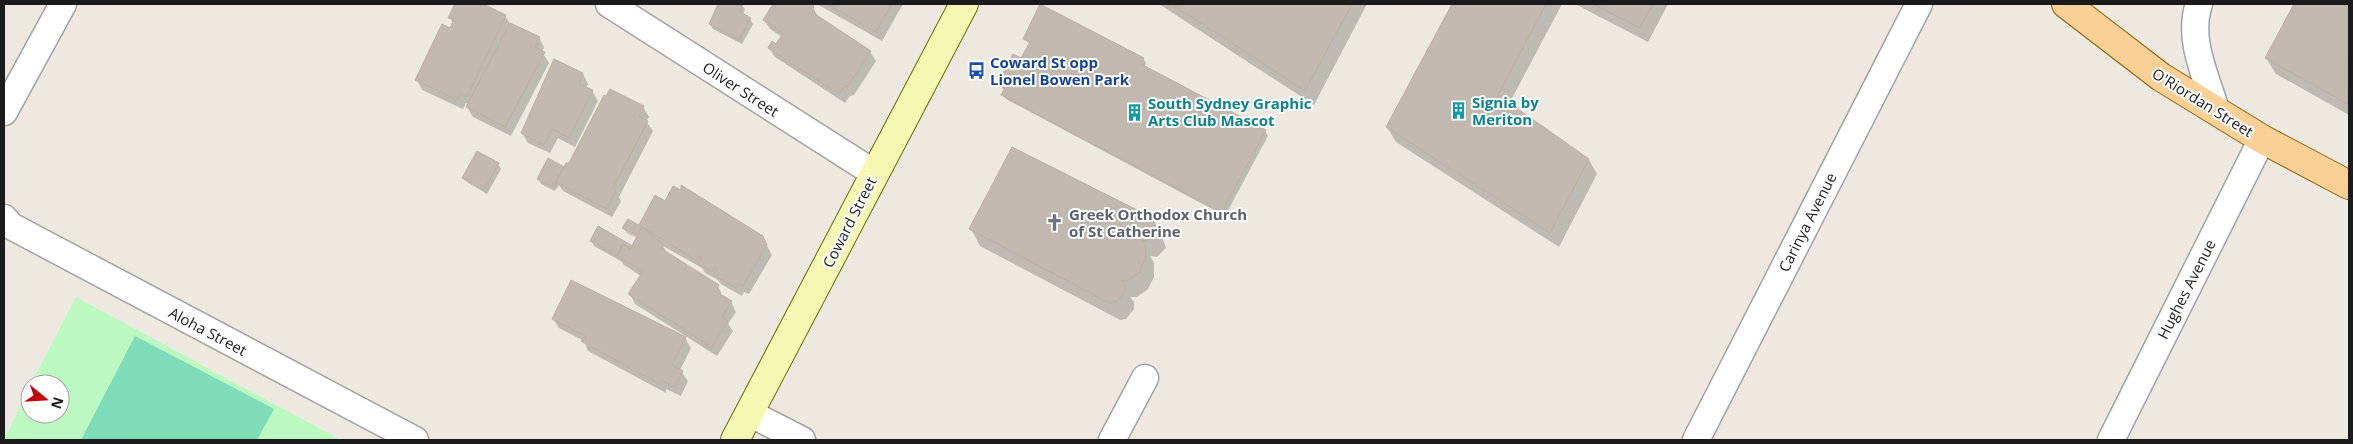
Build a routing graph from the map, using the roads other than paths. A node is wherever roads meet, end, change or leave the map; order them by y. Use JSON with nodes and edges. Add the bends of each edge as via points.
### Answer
{"nodes":[{"id":1,"x":63,"y":4,"type":"edge"},
{"id":2,"x":609,"y":4,"type":"edge"},
{"id":3,"x":964,"y":4,"type":"edge"},
{"id":4,"x":1918,"y":4,"type":"edge"},
{"id":5,"x":2066,"y":4,"type":"edge"},
{"id":6,"x":2199,"y":4,"type":"edge"},
{"id":7,"x":2216,"y":110,"type":"junction"},
{"id":8,"x":4,"y":112,"type":"edge"},
{"id":9,"x":2262,"y":138,"type":"junction"},
{"id":10,"x":874,"y":173,"type":"junction"},
{"id":11,"x":2349,"y":185,"type":"edge"},
{"id":12,"x":4,"y":218,"type":"edge"},
{"id":13,"x":1145,"y":378,"type":"dead end"},
{"id":14,"x":749,"y":413,"type":"junction"},
{"id":15,"x":415,"y":440,"type":"edge"},
{"id":16,"x":735,"y":440,"type":"edge"},
{"id":17,"x":802,"y":440,"type":"edge"},
{"id":18,"x":1112,"y":440,"type":"edge"},
{"id":19,"x":1696,"y":440,"type":"edge"},
{"id":20,"x":2111,"y":440,"type":"edge"}],
"edges":[{"from":1,"to":8,"type":"street"},
{"from":2,"to":10,"type":"street","name":"Oliver Street"},
{"from":3,"to":10,"type":"street","name":"Coward Street"},
{"from":4,"to":19,"type":"street","name":"Carinya Avenue"},
{"from":5,"to":7,"type":"main road","name":"O'Riordan Street","via":[[2161,77]]},
{"from":6,"to":7,"type":"street","via":[[2195,16],[2196,45]]},
{"from":7,"to":9,"type":"main road","name":"O'Riordan Street"},
{"from":9,"to":11,"type":"main road","name":"O'Riordan Street"},
{"from":9,"to":20,"type":"street","name":"Hughes Avenue"},
{"from":10,"to":14,"type":"street","name":"Coward Street"},
{"from":12,"to":15,"type":"street","name":"Aloha Street","via":[[11,226]]},
{"from":13,"to":18,"type":"street"},
{"from":14,"to":16,"type":"street","name":"Coward Street"},
{"from":14,"to":17,"type":"street"}]}
